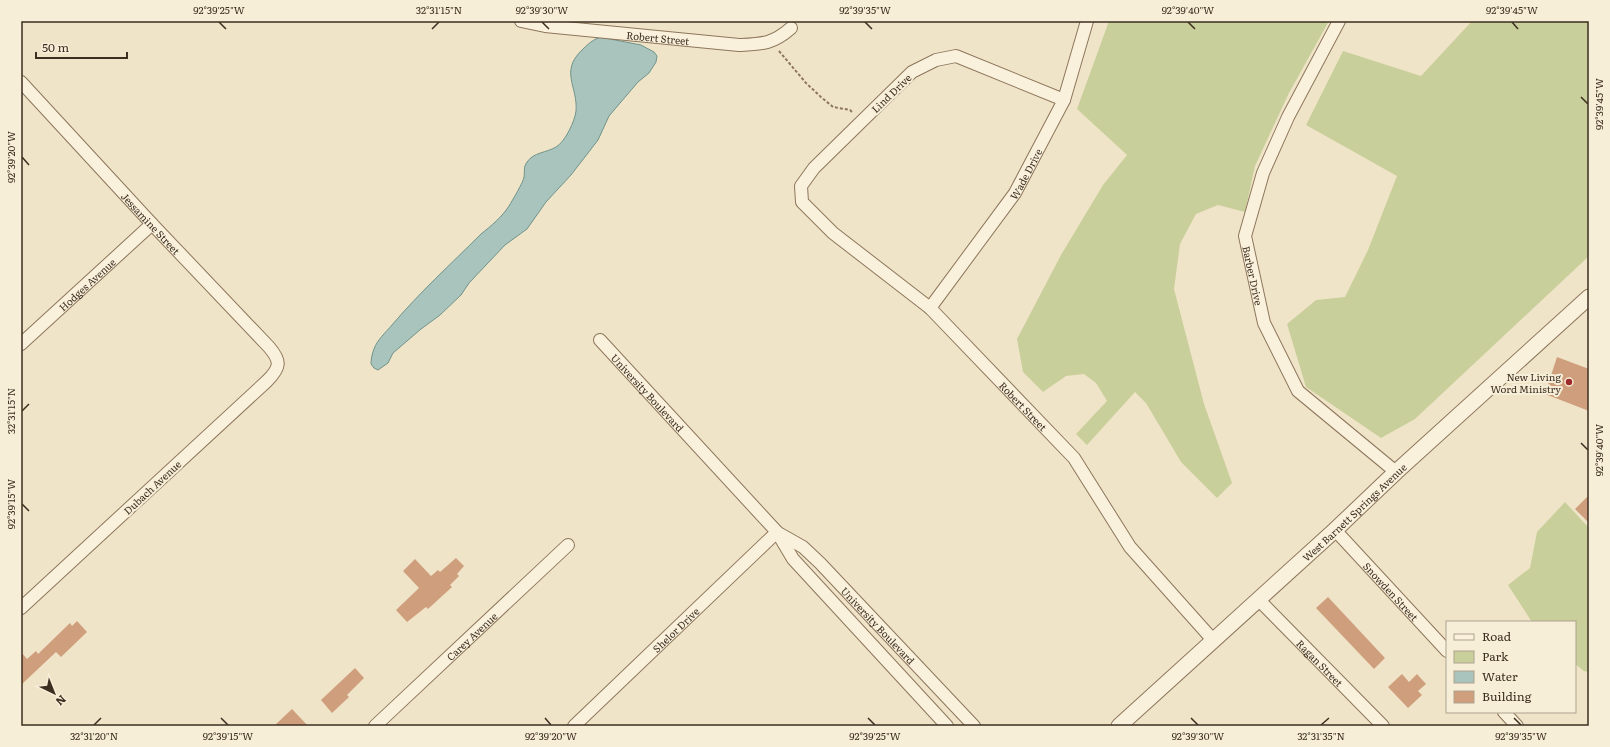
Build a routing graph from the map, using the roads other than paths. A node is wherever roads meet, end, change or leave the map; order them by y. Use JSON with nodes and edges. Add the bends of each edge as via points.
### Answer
{"nodes":[{"id":1,"x":521,"y":21,"type":"edge"},
{"id":2,"x":1087,"y":21,"type":"edge"},
{"id":3,"x":1339,"y":21,"type":"edge"},
{"id":4,"x":791,"y":28,"type":"dead end"},
{"id":5,"x":21,"y":82,"type":"edge"},
{"id":6,"x":1064,"y":100,"type":"junction"},
{"id":7,"x":802,"y":202,"type":"joint"},
{"id":8,"x":152,"y":224,"type":"junction"},
{"id":9,"x":1589,"y":297,"type":"edge"},
{"id":10,"x":930,"y":308,"type":"junction"},
{"id":11,"x":600,"y":340,"type":"dead end"},
{"id":12,"x":21,"y":344,"type":"edge"},
{"id":13,"x":278,"y":364,"type":"joint"},
{"id":14,"x":1396,"y":472,"type":"junction"},
{"id":15,"x":1335,"y":530,"type":"junction"},
{"id":16,"x":777,"y":532,"type":"junction"},
{"id":17,"x":568,"y":545,"type":"dead end"},
{"id":18,"x":1258,"y":600,"type":"junction"},
{"id":19,"x":21,"y":608,"type":"edge"},
{"id":20,"x":1213,"y":640,"type":"junction"},
{"id":21,"x":1446,"y":650,"type":"edge"},
{"id":22,"x":1505,"y":713,"type":"edge"},
{"id":23,"x":375,"y":726,"type":"edge"},
{"id":24,"x":574,"y":726,"type":"edge"},
{"id":25,"x":947,"y":726,"type":"edge"},
{"id":26,"x":974,"y":726,"type":"edge"},
{"id":27,"x":1119,"y":726,"type":"edge"},
{"id":28,"x":1383,"y":726,"type":"edge"},
{"id":29,"x":1517,"y":726,"type":"edge"}],
"edges":[{"from":1,"to":4,"type":"street","name":"Robert Street","via":[[545,26],[739,45],[770,42],[780,38]]},
{"from":2,"to":6,"type":"street","name":"Wade Drive"},
{"from":3,"to":14,"type":"street","name":"Barber Drive","via":[[1288,117],[1263,173],[1245,236],[1264,323],[1298,391]]},
{"from":5,"to":8,"type":"street","name":"Jessamine Street"},
{"from":6,"to":7,"type":"street","name":"Lind Drive","via":[[956,56],[936,60],[912,72],[814,168],[801,186]]},
{"from":6,"to":10,"type":"street","name":"Wade Drive","via":[[1015,194]]},
{"from":7,"to":10,"type":"street","name":"Robert Street","via":[[833,233]]},
{"from":8,"to":12,"type":"street","name":"Hodges Avenue"},
{"from":8,"to":13,"type":"street","name":"Jessamine Street","via":[[269,347],[278,359]]},
{"from":9,"to":14,"type":"street","name":"West Barnett Springs Avenue"},
{"from":10,"to":20,"type":"street","name":"Robert Street","via":[[1074,458],[1130,547]]},
{"from":11,"to":16,"type":"street","name":"University Boulevard"},
{"from":13,"to":19,"type":"street","name":"Dubach Avenue","via":[[267,381]]},
{"from":14,"to":15,"type":"street","name":"West Barnett Springs Avenue"},
{"from":15,"to":18,"type":"street","name":"West Barnett Springs Avenue"},
{"from":15,"to":21,"type":"street","name":"Snowden Street"},
{"from":16,"to":24,"type":"street","name":"Shelor Drive"},
{"from":16,"to":25,"type":"street","name":"University Boulevard","via":[[793,559]]},
{"from":16,"to":26,"type":"street","name":"University Boulevard","via":[[803,547],[820,562]]},
{"from":17,"to":23,"type":"street","name":"Carey Avenue"},
{"from":18,"to":20,"type":"street","name":"West Barnett Springs Avenue"},
{"from":18,"to":28,"type":"street","name":"Ragan Street"},
{"from":20,"to":27,"type":"street","name":"West Barnett Springs Avenue"},
{"from":22,"to":29,"type":"street"}]}
